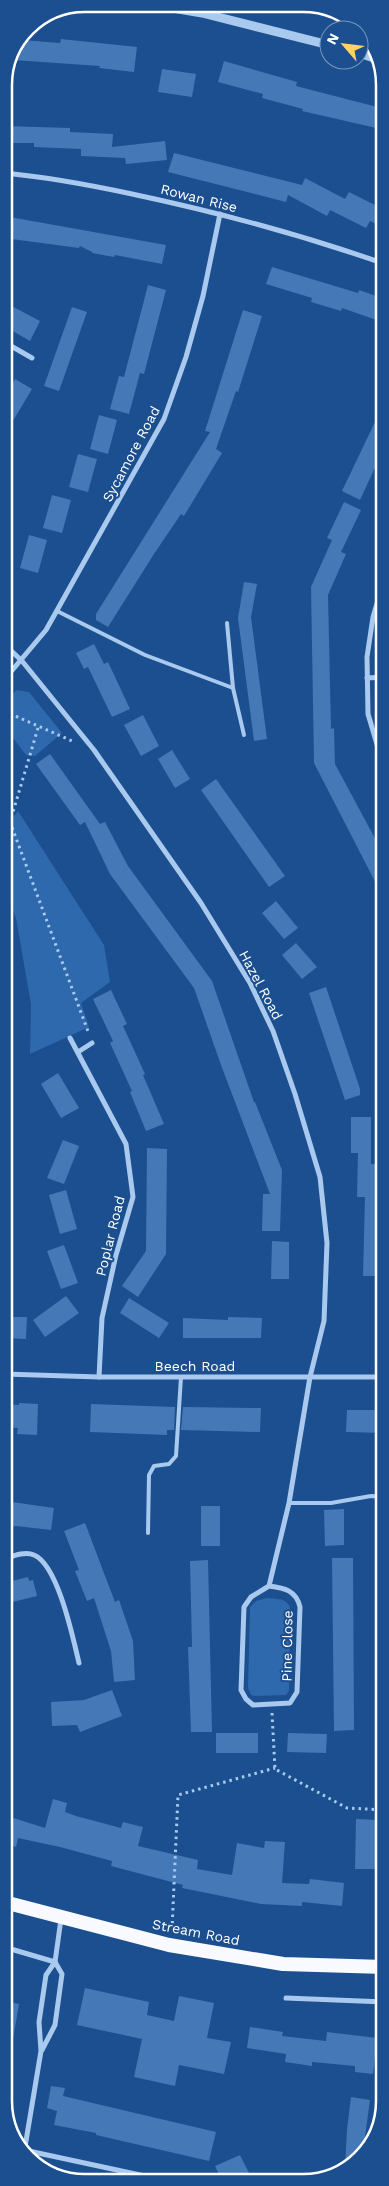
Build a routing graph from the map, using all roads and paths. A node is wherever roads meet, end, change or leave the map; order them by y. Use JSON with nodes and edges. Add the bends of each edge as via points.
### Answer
{"nodes":[{"id":1,"x":202,"y":13,"type":"edge"},
{"id":2,"x":319,"y":42,"type":"edge"},
{"id":3,"x":13,"y":174,"type":"edge"},
{"id":4,"x":220,"y":214,"type":"junction"},
{"id":5,"x":376,"y":261,"type":"edge"},
{"id":6,"x":13,"y":348,"type":"edge"},
{"id":7,"x":32,"y":358,"type":"dead end"},
{"id":8,"x":376,"y":607,"type":"edge"},
{"id":9,"x":57,"y":611,"type":"junction"},
{"id":10,"x":227,"y":623,"type":"dead end"},
{"id":11,"x":13,"y":652,"type":"edge"},
{"id":12,"x":22,"y":661,"type":"junction"},
{"id":13,"x":13,"y":670,"type":"edge"},
{"id":14,"x":367,"y":678,"type":"junction"},
{"id":15,"x":376,"y":678,"type":"edge"},
{"id":16,"x":233,"y":688,"type":"junction"},
{"id":17,"x":13,"y":716,"type":"edge"},
{"id":18,"x":38,"y":728,"type":"junction"},
{"id":19,"x":244,"y":735,"type":"dead end"},
{"id":20,"x":376,"y":740,"type":"edge"},
{"id":21,"x":94,"y":750,"type":"junction"},
{"id":22,"x":13,"y":812,"type":"edge"},
{"id":23,"x":13,"y":830,"type":"edge"},
{"id":24,"x":70,"y":1038,"type":"dead end"},
{"id":25,"x":92,"y":1043,"type":"joint"},
{"id":26,"x":78,"y":1052,"type":"junction"},
{"id":27,"x":13,"y":1374,"type":"edge"},
{"id":28,"x":100,"y":1377,"type":"junction"},
{"id":29,"x":181,"y":1377,"type":"junction"},
{"id":30,"x":310,"y":1377,"type":"junction"},
{"id":31,"x":376,"y":1378,"type":"edge"},
{"id":32,"x":376,"y":1496,"type":"edge"},
{"id":33,"x":289,"y":1503,"type":"junction"},
{"id":34,"x":148,"y":1533,"type":"dead end"},
{"id":35,"x":13,"y":1557,"type":"edge"},
{"id":36,"x":269,"y":1586,"type":"junction"},
{"id":37,"x":79,"y":1663,"type":"dead end"},
{"id":38,"x":271,"y":1705,"type":"junction"},
{"id":39,"x":275,"y":1768,"type":"junction"},
{"id":40,"x":376,"y":1810,"type":"edge"},
{"id":41,"x":13,"y":1904,"type":"edge"},
{"id":42,"x":62,"y":1918,"type":"junction"},
{"id":43,"x":170,"y":1945,"type":"junction"},
{"id":44,"x":13,"y":1950,"type":"edge"},
{"id":45,"x":55,"y":1962,"type":"junction"},
{"id":46,"x":376,"y":1967,"type":"edge"},
{"id":47,"x":286,"y":1998,"type":"dead end"},
{"id":48,"x":376,"y":2002,"type":"edge"},
{"id":49,"x":41,"y":2051,"type":"junction"},
{"id":50,"x":25,"y":2140,"type":"edge"},
{"id":51,"x":32,"y":2150,"type":"edge"},
{"id":52,"x":137,"y":2174,"type":"edge"}],
"edges":[{"from":1,"to":2,"type":"street"},
{"from":3,"to":4,"type":"street","name":"Rowan Rise","via":[[95,186]]},
{"from":4,"to":5,"type":"street","name":"Rowan Rise"},
{"from":4,"to":9,"type":"street","name":"Sycamore Road","via":[[203,296],[164,419]]},
{"from":6,"to":7,"type":"street"},
{"from":8,"to":14,"type":"street","via":[[367,657]]},
{"from":9,"to":12,"type":"street","name":"Sycamore Road"},
{"from":9,"to":16,"type":"lane","via":[[145,655]]},
{"from":10,"to":16,"type":"lane"},
{"from":11,"to":12,"type":"street","name":"Hazel Road"},
{"from":12,"to":13,"type":"street","name":"Sycamore Road"},
{"from":12,"to":21,"type":"street","name":"Hazel Road"},
{"from":14,"to":15,"type":"street"},
{"from":14,"to":20,"type":"street","via":[[368,714]]},
{"from":16,"to":19,"type":"lane"},
{"from":17,"to":18,"type":"path"},
{"from":18,"to":21,"type":"path"},
{"from":18,"to":22,"type":"path"},
{"from":21,"to":30,"type":"street","name":"Hazel Road","via":[[200,903],[250,983],[273,1032],[295,1094],[320,1177],[327,1243],[324,1321]]},
{"from":23,"to":25,"type":"path"},
{"from":24,"to":26,"type":"street","name":"Poplar Road"},
{"from":25,"to":26,"type":"street"},
{"from":26,"to":28,"type":"street","name":"Poplar Road","via":[[126,1144],[134,1196],[102,1318]]},
{"from":27,"to":28,"type":"street","name":"Beech Road"},
{"from":28,"to":29,"type":"street","name":"Beech Road"},
{"from":29,"to":30,"type":"street","name":"Beech Road"},
{"from":29,"to":34,"type":"lane","via":[[176,1456],[169,1464],[154,1466],[149,1475]]},
{"from":30,"to":31,"type":"street","name":"Beech Road"},
{"from":30,"to":33,"type":"street"},
{"from":32,"to":33,"type":"lane","via":[[331,1503]]},
{"from":33,"to":36,"type":"street"},
{"from":35,"to":37,"type":"street","via":[[28,1553],[44,1561],[52,1573],[69,1620]]},
{"from":36,"to":38,"type":"street","name":"Pine Close","via":[[251,1597],[244,1607],[241,1690],[253,1704]]},
{"from":36,"to":38,"type":"street","name":"Pine Close","via":[[292,1592],[300,1607],[297,1692],[290,1703]]},
{"from":38,"to":39,"type":"path"},
{"from":39,"to":40,"type":"path","via":[[347,1808]]},
{"from":39,"to":43,"type":"path","via":[[178,1795]]},
{"from":41,"to":42,"type":"highway","name":"Stream Road"},
{"from":42,"to":43,"type":"highway","name":"Stream Road"},
{"from":42,"to":45,"type":"street"},
{"from":43,"to":46,"type":"highway","name":"Stream Road","via":[[283,1964]]},
{"from":44,"to":45,"type":"street"},
{"from":45,"to":49,"type":"street","via":[[46,1975],[39,2022]]},
{"from":45,"to":49,"type":"street","via":[[62,1974],[55,2025]]},
{"from":47,"to":48,"type":"street"},
{"from":49,"to":50,"type":"street"},
{"from":51,"to":52,"type":"street"}]}
